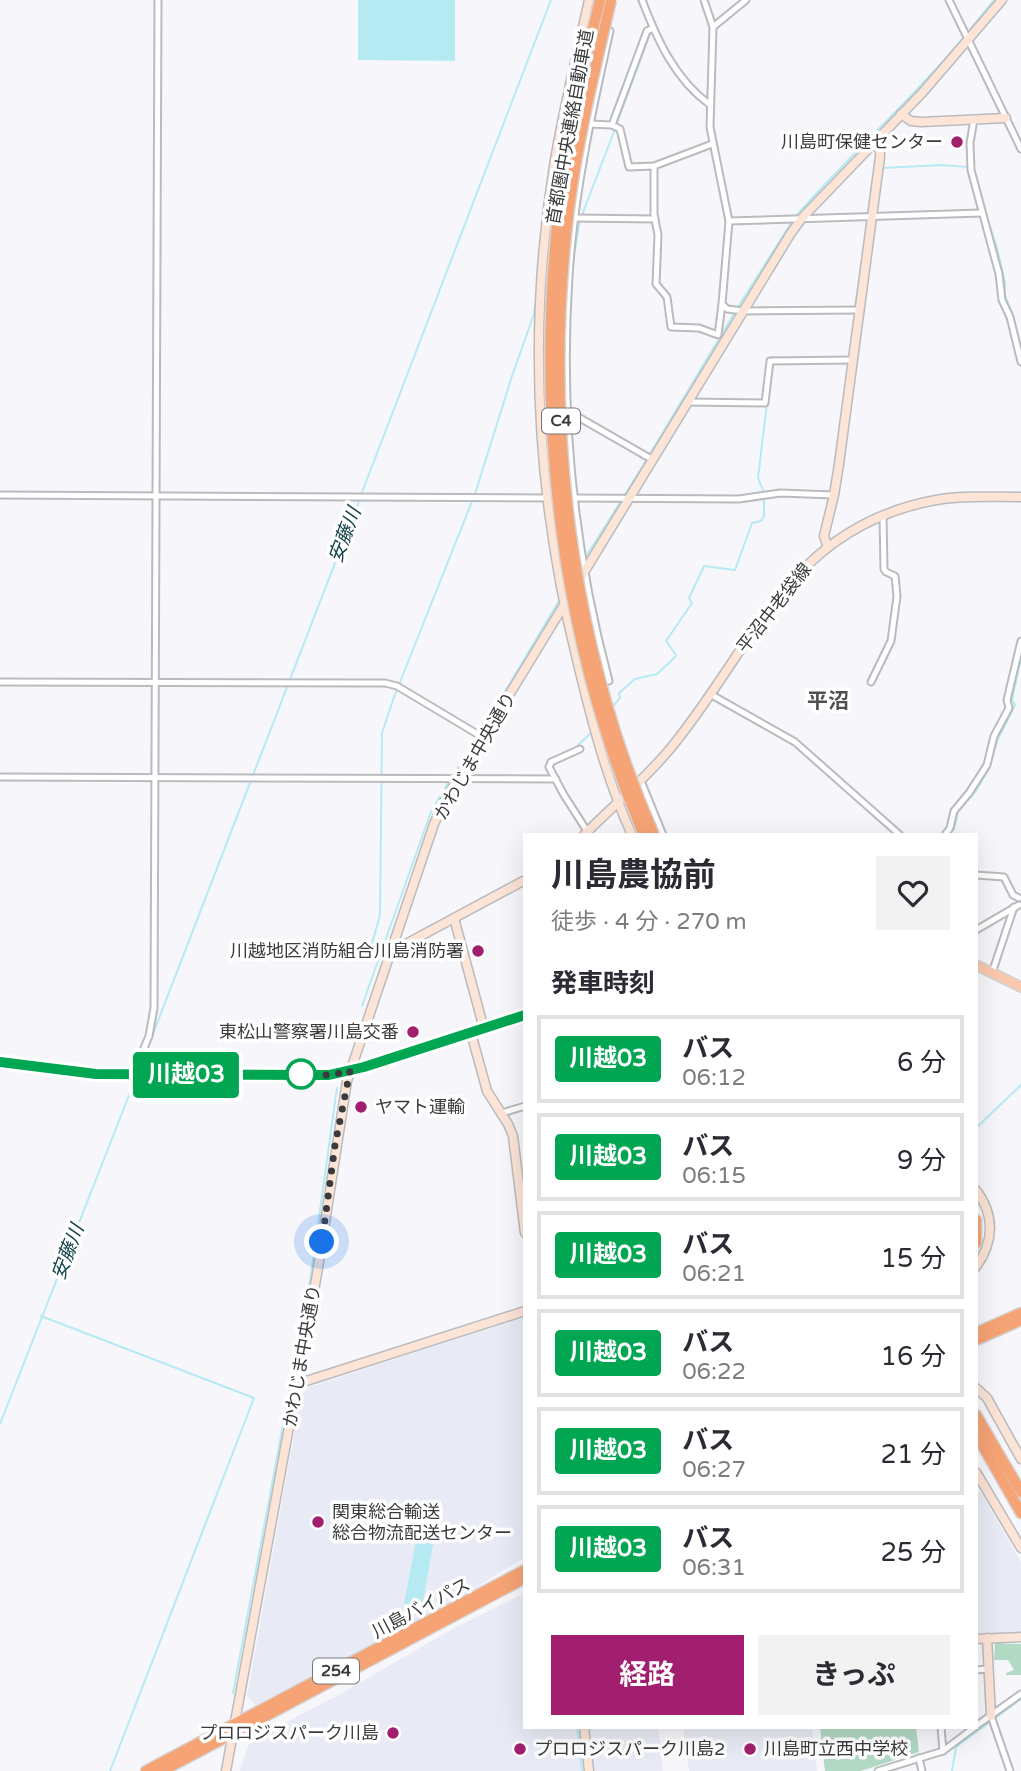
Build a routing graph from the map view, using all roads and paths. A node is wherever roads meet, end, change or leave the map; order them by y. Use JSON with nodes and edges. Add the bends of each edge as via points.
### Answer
{"nodes":[{"id":1,"x":158,"y":0,"type":"edge"},
{"id":2,"x":589,"y":0,"type":"edge"},
{"id":3,"x":600,"y":0,"type":"edge"},
{"id":4,"x":611,"y":0,"type":"edge"},
{"id":5,"x":642,"y":0,"type":"edge"},
{"id":6,"x":704,"y":0,"type":"edge"},
{"id":7,"x":746,"y":0,"type":"edge"},
{"id":8,"x":949,"y":0,"type":"edge"},
{"id":9,"x":1002,"y":0,"type":"edge"},
{"id":10,"x":713,"y":27,"type":"junction"},
{"id":11,"x":653,"y":28,"type":"junction"},
{"id":12,"x":610,"y":31,"type":"dead end"},
{"id":13,"x":970,"y":40,"type":"junction"},
{"id":14,"x":709,"y":104,"type":"junction"},
{"id":15,"x":901,"y":114,"type":"junction"},
{"id":16,"x":1006,"y":118,"type":"junction"},
{"id":17,"x":974,"y":119,"type":"junction"},
{"id":18,"x":590,"y":124,"type":"junction"},
{"id":19,"x":612,"y":125,"type":"junction"},
{"id":20,"x":562,"y":126,"type":"junction"},
{"id":21,"x":875,"y":142,"type":"junction"},
{"id":22,"x":712,"y":144,"type":"junction"},
{"id":23,"x":1021,"y":149,"type":"edge"},
{"id":24,"x":654,"y":166,"type":"junction"},
{"id":25,"x":981,"y":214,"type":"junction"},
{"id":26,"x":871,"y":216,"type":"junction"},
{"id":27,"x":575,"y":218,"type":"junction"},
{"id":28,"x":797,"y":218,"type":"junction"},
{"id":29,"x":655,"y":219,"type":"junction"},
{"id":30,"x":547,"y":220,"type":"junction"},
{"id":31,"x":729,"y":221,"type":"junction"},
{"id":32,"x":722,"y":304,"type":"junction"},
{"id":33,"x":738,"y":310,"type":"junction"},
{"id":34,"x":859,"y":310,"type":"junction"},
{"id":35,"x":853,"y":360,"type":"junction"},
{"id":36,"x":1021,"y":362,"type":"edge"},
{"id":37,"x":539,"y":395,"type":"junction"},
{"id":38,"x":688,"y":402,"type":"junction"},
{"id":39,"x":567,"y":410,"type":"junction"},
{"id":40,"x":653,"y":460,"type":"junction"},
{"id":41,"x":0,"y":495,"type":"edge"},
{"id":42,"x":834,"y":495,"type":"junction"},
{"id":43,"x":155,"y":496,"type":"junction"},
{"id":44,"x":1021,"y":497,"type":"edge"},
{"id":45,"x":546,"y":498,"type":"junction"},
{"id":46,"x":575,"y":498,"type":"junction"},
{"id":47,"x":630,"y":498,"type":"junction"},
{"id":48,"x":883,"y":515,"type":"junction"},
{"id":49,"x":827,"y":545,"type":"junction"},
{"id":50,"x":586,"y":570,"type":"junction"},
{"id":51,"x":564,"y":607,"type":"junction"},
{"id":52,"x":1021,"y":641,"type":"edge"},
{"id":53,"x":0,"y":682,"type":"edge"},
{"id":54,"x":155,"y":682,"type":"junction"},
{"id":55,"x":871,"y":682,"type":"dead end"},
{"id":56,"x":583,"y":686,"type":"junction"},
{"id":57,"x":710,"y":694,"type":"junction"},
{"id":58,"x":484,"y":738,"type":"junction"},
{"id":59,"x":580,"y":749,"type":"dead end"},
{"id":60,"x":0,"y":777,"type":"edge"},
{"id":61,"x":155,"y":777,"type":"junction"},
{"id":62,"x":458,"y":778,"type":"junction"},
{"id":63,"x":556,"y":779,"type":"junction"},
{"id":64,"x":641,"y":781,"type":"junction"},
{"id":65,"x":618,"y":803,"type":"junction"},
{"id":66,"x":586,"y":833,"type":"edge"},
{"id":67,"x":631,"y":833,"type":"edge"},
{"id":68,"x":643,"y":833,"type":"edge"},
{"id":69,"x":653,"y":833,"type":"edge"},
{"id":70,"x":662,"y":833,"type":"edge"},
{"id":71,"x":898,"y":833,"type":"edge"},
{"id":72,"x":946,"y":833,"type":"edge"},
{"id":73,"x":978,"y":875,"type":"edge"},
{"id":74,"x":523,"y":881,"type":"edge"},
{"id":75,"x":1019,"y":902,"type":"edge"},
{"id":76,"x":454,"y":918,"type":"junction"},
{"id":77,"x":978,"y":929,"type":"edge"},
{"id":78,"x":392,"y":947,"type":"junction"},
{"id":79,"x":978,"y":966,"type":"edge"},
{"id":80,"x":992,"y":973,"type":"junction"},
{"id":81,"x":1021,"y":987,"type":"edge"},
{"id":82,"x":523,"y":1016,"type":"edge"},
{"id":83,"x":484,"y":1029,"type":"junction"},
{"id":84,"x":471,"y":1033,"type":"junction"},
{"id":85,"x":0,"y":1062,"type":"edge"},
{"id":86,"x":350,"y":1071,"type":"junction"},
{"id":87,"x":133,"y":1075,"type":"junction"},
{"id":88,"x":523,"y":1107,"type":"edge"},
{"id":89,"x":502,"y":1113,"type":"junction"},
{"id":90,"x":978,"y":1194,"type":"edge"},
{"id":91,"x":523,"y":1215,"type":"edge"},
{"id":92,"x":978,"y":1263,"type":"edge"},
{"id":93,"x":523,"y":1312,"type":"edge"},
{"id":94,"x":1021,"y":1312,"type":"edge"},
{"id":95,"x":1021,"y":1320,"type":"edge"},
{"id":96,"x":978,"y":1332,"type":"edge"},
{"id":97,"x":978,"y":1339,"type":"edge"},
{"id":98,"x":297,"y":1384,"type":"junction"},
{"id":99,"x":978,"y":1390,"type":"edge"},
{"id":100,"x":981,"y":1438,"type":"edge"},
{"id":101,"x":1021,"y":1459,"type":"edge"},
{"id":102,"x":979,"y":1482,"type":"edge"},
{"id":103,"x":1021,"y":1492,"type":"edge"},
{"id":104,"x":1021,"y":1513,"type":"edge"},
{"id":105,"x":1017,"y":1532,"type":"edge"},
{"id":106,"x":1021,"y":1548,"type":"edge"},
{"id":107,"x":523,"y":1571,"type":"edge"},
{"id":108,"x":523,"y":1579,"type":"edge"},
{"id":109,"x":1021,"y":1637,"type":"edge"},
{"id":110,"x":987,"y":1638,"type":"junction"},
{"id":111,"x":978,"y":1639,"type":"edge"},
{"id":112,"x":988,"y":1669,"type":"junction"},
{"id":113,"x":978,"y":1670,"type":"edge"},
{"id":114,"x":1021,"y":1694,"type":"edge"},
{"id":115,"x":991,"y":1716,"type":"junction"},
{"id":116,"x":978,"y":1726,"type":"edge"},
{"id":117,"x":584,"y":1729,"type":"edge"},
{"id":118,"x":941,"y":1729,"type":"edge"},
{"id":119,"x":973,"y":1729,"type":"edge"},
{"id":120,"x":233,"y":1730,"type":"junction"},
{"id":121,"x":943,"y":1751,"type":"junction"},
{"id":122,"x":919,"y":1758,"type":"junction"},
{"id":123,"x":1010,"y":1769,"type":"edge"},
{"id":124,"x":146,"y":1771,"type":"edge"},
{"id":125,"x":162,"y":1771,"type":"edge"},
{"id":126,"x":226,"y":1771,"type":"edge"},
{"id":127,"x":589,"y":1771,"type":"edge"},
{"id":128,"x":878,"y":1771,"type":"edge"},
{"id":129,"x":922,"y":1771,"type":"edge"},
{"id":130,"x":1019,"y":1771,"type":"edge"}],
"edges":[{"from":1,"to":43,"type":"street"},
{"from":2,"to":20,"type":"street"},
{"from":3,"to":68,"type":"highway","name":"首都圏中央連絡自動車道","number":"C4","bridge":true,"via":[[559,206],[551,309],[551,413],[562,533],[578,621],[607,734]]},
{"from":4,"to":69,"type":"highway","name":"首都圏中央連絡自動車道","number":"C4","bridge":true,"via":[[569,208],[561,310],[562,434],[571,532],[589,631],[624,754]]},
{"from":5,"to":11,"type":"street"},
{"from":6,"to":10,"type":"street"},
{"from":7,"to":10,"type":"street"},
{"from":8,"to":13,"type":"street"},
{"from":9,"to":13,"type":"street","name":"かわじま中央通り"},
{"from":10,"to":14,"type":"street"},
{"from":11,"to":14,"type":"street","via":[[682,76]]},
{"from":11,"to":19,"type":"street"},
{"from":12,"to":18,"type":"street"},
{"from":13,"to":15,"type":"street","name":"かわじま中央通り"},
{"from":13,"to":16,"type":"street"},
{"from":14,"to":22,"type":"street"},
{"from":15,"to":17,"type":"street","via":[[921,122]]},
{"from":15,"to":21,"type":"street","name":"かわじま中央通り"},
{"from":16,"to":17,"type":"street"},
{"from":16,"to":23,"type":"street"},
{"from":17,"to":25,"type":"street","via":[[970,160]]},
{"from":18,"to":19,"type":"street"},
{"from":18,"to":20,"type":"street"},
{"from":18,"to":27,"type":"street"},
{"from":19,"to":24,"type":"street","via":[[620,129],[629,167]]},
{"from":20,"to":30,"type":"street"},
{"from":21,"to":26,"type":"street","via":[[880,157]]},
{"from":21,"to":28,"type":"street","name":"かわじま中央通り"},
{"from":22,"to":24,"type":"street"},
{"from":22,"to":31,"type":"street"},
{"from":24,"to":29,"type":"street"},
{"from":25,"to":26,"type":"street"},
{"from":25,"to":36,"type":"street"},
{"from":26,"to":28,"type":"street"},
{"from":26,"to":34,"type":"street"},
{"from":27,"to":29,"type":"street"},
{"from":27,"to":30,"type":"street"},
{"from":27,"to":39,"type":"street","via":[[568,295]]},
{"from":28,"to":31,"type":"street"},
{"from":28,"to":33,"type":"street","name":"かわじま中央通り"},
{"from":29,"to":32,"type":"street","via":[[656,284],[667,297],[671,327],[699,328],[718,335]]},
{"from":30,"to":37,"type":"street","via":[[539,312]]},
{"from":31,"to":32,"type":"street"},
{"from":32,"to":33,"type":"street"},
{"from":33,"to":34,"type":"street"},
{"from":33,"to":38,"type":"street","name":"かわじま中央通り"},
{"from":34,"to":35,"type":"street"},
{"from":35,"to":38,"type":"street","via":[[770,361],[765,403]]},
{"from":35,"to":42,"type":"street"},
{"from":37,"to":39,"type":"street"},
{"from":37,"to":45,"type":"street"},
{"from":38,"to":40,"type":"street","name":"かわじま中央通り"},
{"from":39,"to":40,"type":"street"},
{"from":39,"to":46,"type":"street"},
{"from":40,"to":47,"type":"street","name":"かわじま中央通り"},
{"from":41,"to":43,"type":"street"},
{"from":42,"to":47,"type":"street"},
{"from":42,"to":49,"type":"street","via":[[824,536]]},
{"from":43,"to":45,"type":"street"},
{"from":43,"to":54,"type":"street"},
{"from":44,"to":48,"type":"street","name":"平沼中老袋線","via":[[938,500]]},
{"from":45,"to":51,"type":"street"},
{"from":46,"to":47,"type":"street"},
{"from":46,"to":50,"type":"street"},
{"from":47,"to":50,"type":"street","name":"かわじま中央通り"},
{"from":48,"to":49,"type":"street","name":"平沼中老袋線"},
{"from":48,"to":55,"type":"street","via":[[884,569],[895,576],[897,596],[891,641]]},
{"from":49,"to":57,"type":"street","name":"平沼中老袋線","via":[[782,592]]},
{"from":50,"to":51,"type":"street","name":"かわじま中央通り"},
{"from":50,"to":56,"type":"street","via":[[610,681]]},
{"from":51,"to":56,"type":"street"},
{"from":51,"to":58,"type":"street","name":"かわじま中央通り"},
{"from":52,"to":72,"type":"street","via":[[1007,715],[994,736],[987,765],[954,811]]},
{"from":53,"to":54,"type":"street"},
{"from":54,"to":58,"type":"street","via":[[385,683]]},
{"from":54,"to":61,"type":"street"},
{"from":56,"to":65,"type":"street"},
{"from":57,"to":64,"type":"street","name":"平沼中老袋線"},
{"from":57,"to":71,"type":"street","via":[[794,742]]},
{"from":58,"to":62,"type":"street","name":"かわじま中央通り"},
{"from":59,"to":63,"type":"street","via":[[549,765]]},
{"from":60,"to":61,"type":"street"},
{"from":61,"to":62,"type":"street"},
{"from":61,"to":87,"type":"street","via":[[153,1016]]},
{"from":62,"to":63,"type":"street"},
{"from":62,"to":78,"type":"street","name":"かわじま中央通り","via":[[440,810]]},
{"from":63,"to":66,"type":"street"},
{"from":64,"to":65,"type":"street","name":"平沼中老袋線"},
{"from":64,"to":70,"type":"street"},
{"from":65,"to":66,"type":"street","name":"平沼中老袋線"},
{"from":65,"to":67,"type":"street"},
{"from":73,"to":75,"type":"street","via":[[1004,877]]},
{"from":74,"to":76,"type":"street"},
{"from":75,"to":77,"type":"street"},
{"from":75,"to":80,"type":"street"},
{"from":76,"to":78,"type":"street"},
{"from":76,"to":83,"type":"street"},
{"from":78,"to":86,"type":"street","name":"かわじま中央通り"},
{"from":79,"to":80,"type":"main road"},
{"from":80,"to":81,"type":"main road"},
{"from":82,"to":83,"type":"main road"},
{"from":83,"to":84,"type":"main road"},
{"from":84,"to":86,"type":"main road"},
{"from":84,"to":89,"type":"street","via":[[487,1091]]},
{"from":85,"to":87,"type":"main road"},
{"from":86,"to":87,"type":"main road","via":[[329,1075]]},
{"from":86,"to":98,"type":"street","name":"かわじま中央通り"},
{"from":88,"to":89,"type":"street"},
{"from":89,"to":91,"type":"street","via":[[513,1136]]},
{"from":90,"to":92,"type":"street","via":[[989,1214],[991,1231]]},
{"from":93,"to":98,"type":"street"},
{"from":94,"to":96,"type":"highway"},
{"from":95,"to":97,"type":"highway"},
{"from":98,"to":120,"type":"street","name":"かわじま中央通り"},
{"from":99,"to":101,"type":"street"},
{"from":100,"to":103,"type":"highway"},
{"from":100,"to":104,"type":"highway"},
{"from":102,"to":105,"type":"street"},
{"from":105,"to":106,"type":"street"},
{"from":107,"to":120,"type":"highway","name":"川島バイパス","number":"254"},
{"from":108,"to":120,"type":"highway","name":"川島バイパス","number":"254"},
{"from":109,"to":110,"type":"street"},
{"from":110,"to":111,"type":"street"},
{"from":110,"to":112,"type":"street"},
{"from":112,"to":113,"type":"street"},
{"from":112,"to":115,"type":"street"},
{"from":114,"to":115,"type":"street"},
{"from":115,"to":116,"type":"street"},
{"from":115,"to":123,"type":"street"},
{"from":117,"to":127,"type":"street"},
{"from":118,"to":121,"type":"street"},
{"from":119,"to":121,"type":"street"},
{"from":120,"to":124,"type":"highway","name":"川島バイパス","number":"254"},
{"from":120,"to":125,"type":"highway","name":"川島バイパス","number":"254"},
{"from":120,"to":126,"type":"street","name":"かわじま中央通り"},
{"from":121,"to":122,"type":"street"},
{"from":122,"to":128,"type":"street"},
{"from":122,"to":129,"type":"street"},
{"from":123,"to":130,"type":"street"}]}
